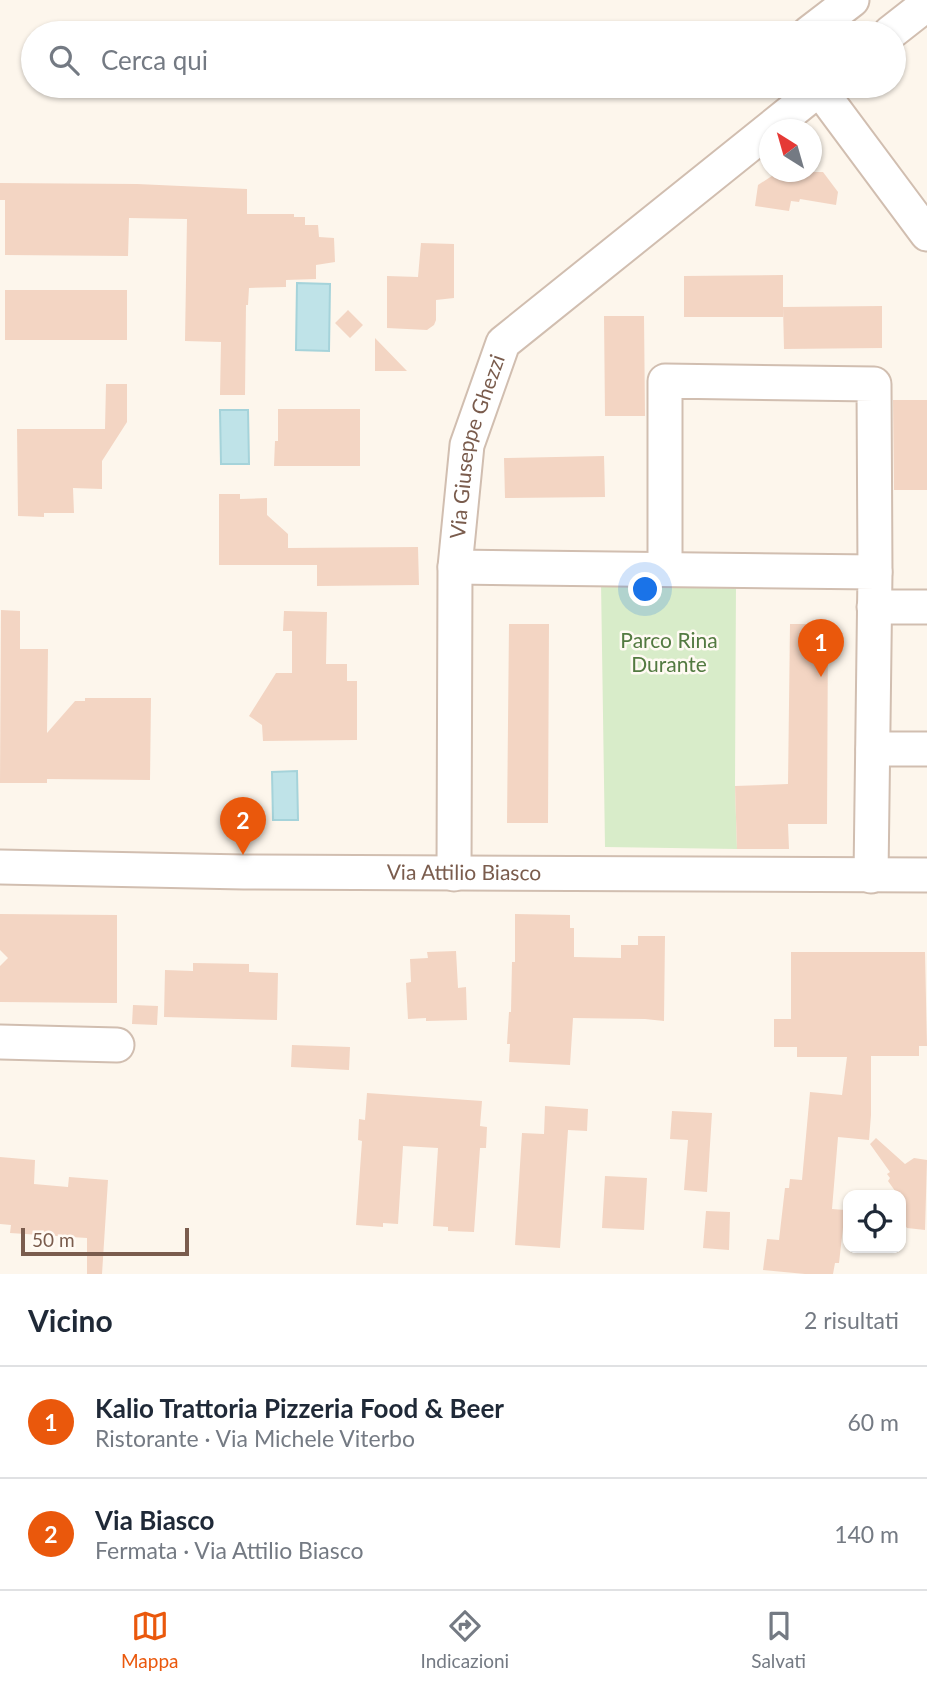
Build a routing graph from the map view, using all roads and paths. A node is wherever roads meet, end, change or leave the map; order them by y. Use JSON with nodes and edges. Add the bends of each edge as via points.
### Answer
{"nodes":[{"id":1,"x":852,"y":0,"type":"edge"},
{"id":2,"x":927,"y":4,"type":"edge"},
{"id":3,"x":825,"y":21,"type":"edge"},
{"id":4,"x":905,"y":21,"type":"edge"},
{"id":5,"x":806,"y":98,"type":"edge"},
{"id":6,"x":828,"y":98,"type":"edge"},
{"id":7,"x":927,"y":234,"type":"edge"},
{"id":8,"x":455,"y":567,"type":"junction"},
{"id":9,"x":664,"y":569,"type":"junction"},
{"id":10,"x":875,"y":572,"type":"junction"},
{"id":11,"x":874,"y":607,"type":"junction"},
{"id":12,"x":927,"y":607,"type":"edge"},
{"id":13,"x":873,"y":749,"type":"junction"},
{"id":14,"x":927,"y":750,"type":"edge"},
{"id":15,"x":0,"y":867,"type":"edge"},
{"id":16,"x":454,"y":874,"type":"junction"},
{"id":17,"x":871,"y":876,"type":"junction"},
{"id":18,"x":927,"y":876,"type":"edge"},
{"id":19,"x":0,"y":1042,"type":"edge"},
{"id":20,"x":117,"y":1045,"type":"dead end"}],
"edges":[{"from":1,"to":3,"type":"street"},
{"from":2,"to":4,"type":"street"},
{"from":5,"to":8,"type":"street","name":"Via Giuseppe Ghezzi","via":[[503,343],[467,445]]},
{"from":6,"to":7,"type":"street"},
{"from":8,"to":9,"type":"street"},
{"from":8,"to":16,"type":"street","name":"Via Giuseppe Ghezzi"},
{"from":9,"to":10,"type":"street"},
{"from":9,"to":10,"type":"street","via":[[666,381],[832,383],[874,384]]},
{"from":10,"to":11,"type":"street"},
{"from":11,"to":12,"type":"street"},
{"from":11,"to":13,"type":"street"},
{"from":13,"to":14,"type":"street"},
{"from":13,"to":17,"type":"street"},
{"from":15,"to":16,"type":"street","name":"Via Attilio Biasco"},
{"from":16,"to":17,"type":"street","name":"Via Attilio Biasco"},
{"from":17,"to":18,"type":"street","name":"Via Attilio Biasco"},
{"from":19,"to":20,"type":"street"}]}
